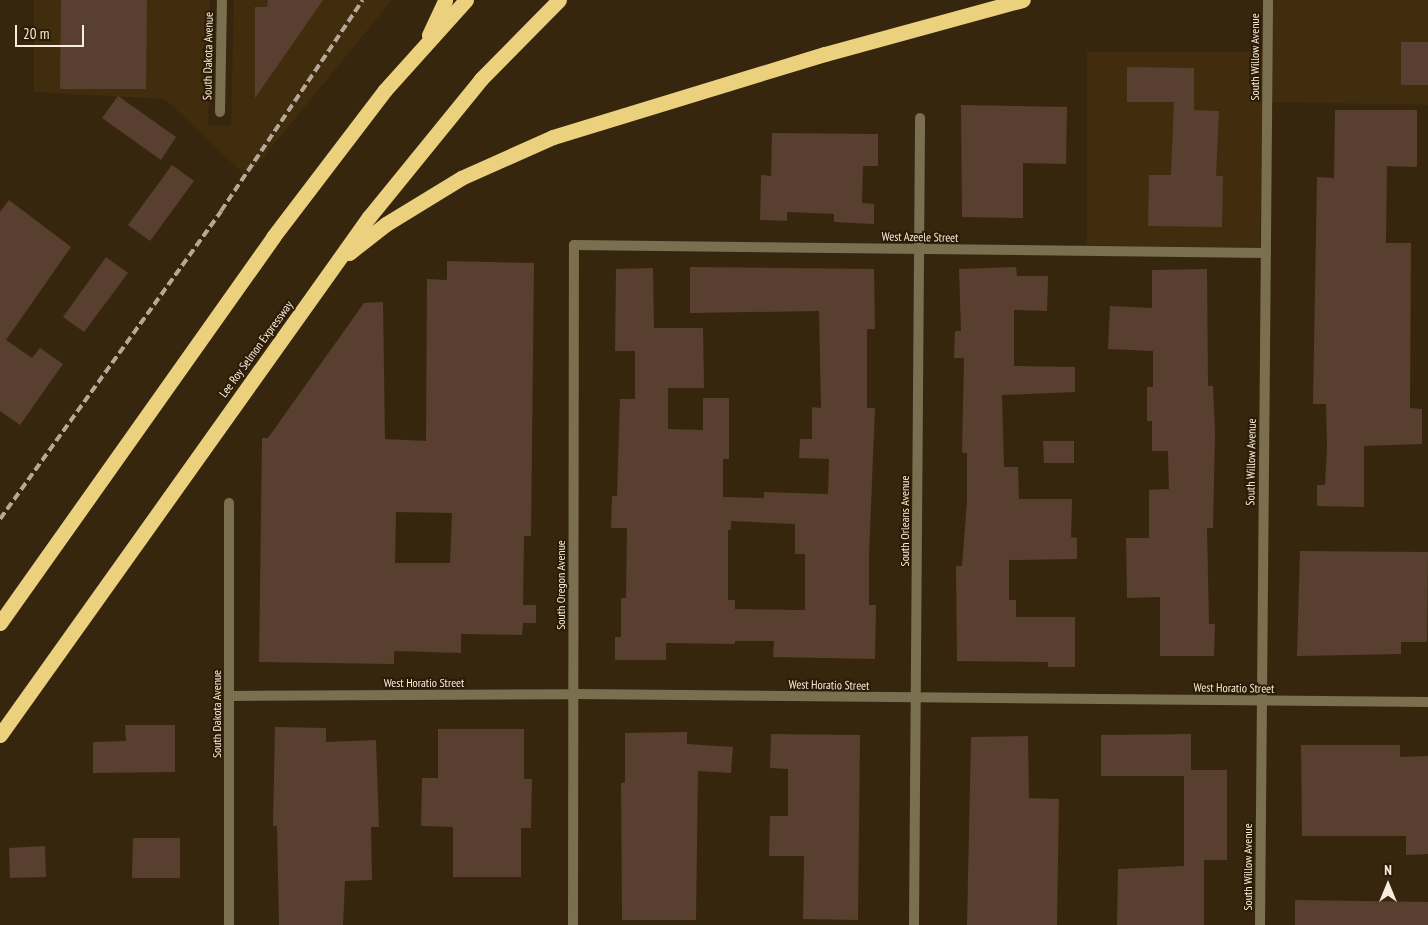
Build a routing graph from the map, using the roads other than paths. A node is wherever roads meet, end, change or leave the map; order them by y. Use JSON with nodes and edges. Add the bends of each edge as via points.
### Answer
{"nodes":[{"id":1,"x":222,"y":0,"type":"edge"},
{"id":2,"x":445,"y":0,"type":"edge"},
{"id":3,"x":466,"y":0,"type":"edge"},
{"id":4,"x":559,"y":0,"type":"edge"},
{"id":5,"x":1023,"y":0,"type":"edge"},
{"id":6,"x":1268,"y":0,"type":"edge"},
{"id":7,"x":444,"y":15,"type":"junction"},
{"id":8,"x":220,"y":112,"type":"dead end"},
{"id":9,"x":920,"y":118,"type":"dead end"},
{"id":10,"x":574,"y":245,"type":"joint"},
{"id":11,"x":920,"y":249,"type":"junction"},
{"id":12,"x":1266,"y":253,"type":"junction"},
{"id":13,"x":336,"y":263,"type":"junction"},
{"id":14,"x":229,"y":503,"type":"dead end"},
{"id":15,"x":0,"y":623,"type":"edge"},
{"id":16,"x":574,"y":694,"type":"junction"},
{"id":17,"x":230,"y":696,"type":"junction"},
{"id":18,"x":916,"y":698,"type":"junction"},
{"id":19,"x":1262,"y":701,"type":"junction"},
{"id":20,"x":1428,"y":702,"type":"edge"},
{"id":21,"x":0,"y":735,"type":"edge"},
{"id":22,"x":229,"y":925,"type":"edge"},
{"id":23,"x":572,"y":925,"type":"edge"},
{"id":24,"x":914,"y":925,"type":"edge"},
{"id":25,"x":1260,"y":925,"type":"edge"}],
"edges":[{"from":1,"to":8,"type":"street","name":"South Dakota Avenue"},
{"from":2,"to":7,"type":"highway"},
{"from":3,"to":7,"type":"highway"},
{"from":4,"to":13,"type":"highway","name":"Lee Roy Selmon Expressway","via":[[448,116]]},
{"from":5,"to":13,"type":"highway","via":[[825,54],[532,145],[434,193]]},
{"from":6,"to":12,"type":"street","name":"South Willow Avenue"},
{"from":7,"to":15,"type":"highway","via":[[273,237]]},
{"from":9,"to":11,"type":"street","name":"South Orleans Avenue"},
{"from":10,"to":11,"type":"street","name":"West Azeele Street"},
{"from":10,"to":16,"type":"street","name":"South Oregon Avenue"},
{"from":11,"to":12,"type":"street","name":"West Azeele Street"},
{"from":11,"to":18,"type":"street","name":"South Orleans Avenue"},
{"from":12,"to":19,"type":"street","name":"South Willow Avenue"},
{"from":13,"to":21,"type":"highway","name":"Lee Roy Selmon Expressway"},
{"from":14,"to":17,"type":"street","name":"South Dakota Avenue"},
{"from":16,"to":17,"type":"street","name":"West Horatio Street"},
{"from":16,"to":18,"type":"street","name":"West Horatio Street"},
{"from":16,"to":23,"type":"street","name":"South Oregon Avenue"},
{"from":17,"to":22,"type":"street","name":"South Dakota Avenue"},
{"from":18,"to":19,"type":"street","name":"West Horatio Street"},
{"from":18,"to":24,"type":"street","name":"South Orleans Avenue"},
{"from":19,"to":20,"type":"street","name":"West Horatio Street"},
{"from":19,"to":25,"type":"street","name":"South Willow Avenue"}]}
